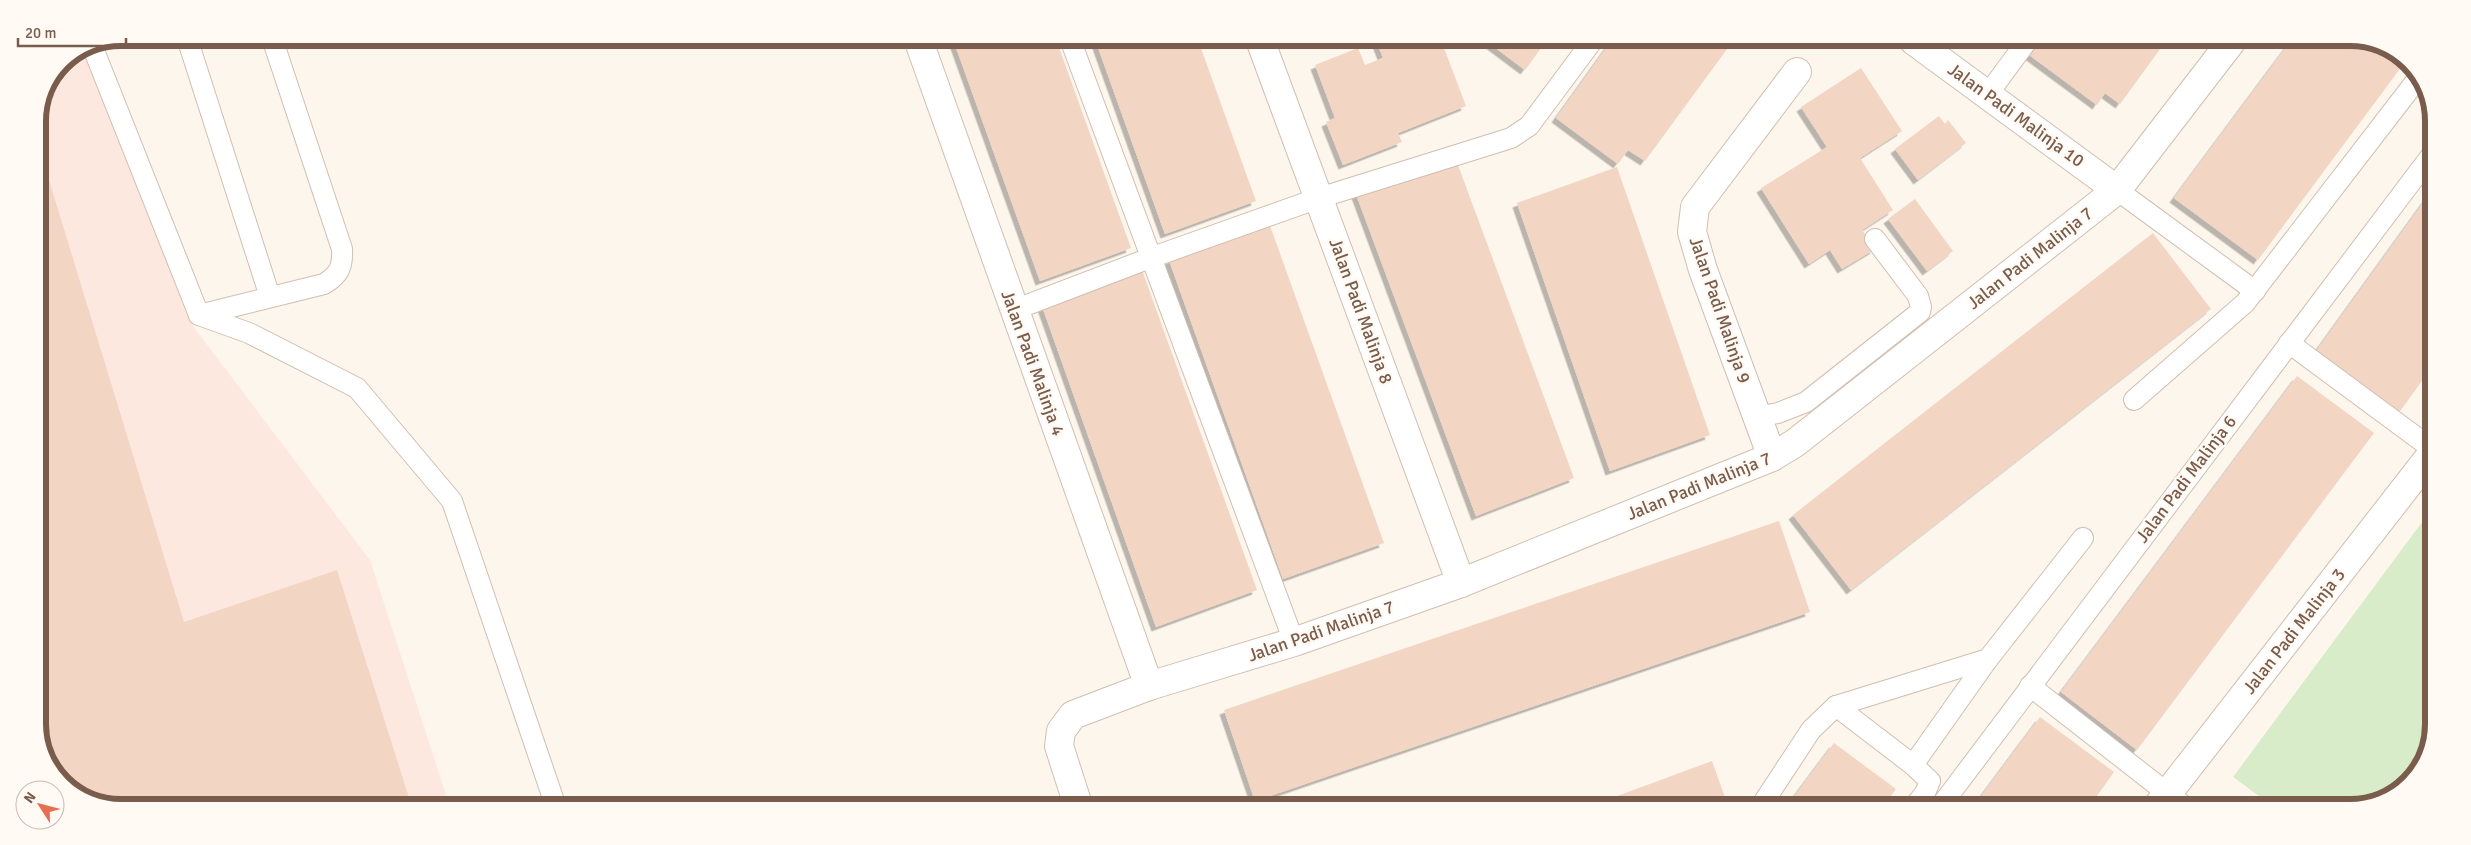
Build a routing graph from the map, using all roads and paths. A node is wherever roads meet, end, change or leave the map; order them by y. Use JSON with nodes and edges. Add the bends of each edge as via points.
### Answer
{"nodes":[{"id":1,"x":189,"y":46,"type":"edge"},
{"id":2,"x":275,"y":46,"type":"edge"},
{"id":3,"x":920,"y":46,"type":"edge"},
{"id":4,"x":1073,"y":46,"type":"edge"},
{"id":5,"x":1262,"y":46,"type":"edge"},
{"id":6,"x":1589,"y":46,"type":"edge"},
{"id":7,"x":1921,"y":46,"type":"edge"},
{"id":8,"x":2023,"y":46,"type":"edge"},
{"id":9,"x":2228,"y":46,"type":"edge"},
{"id":10,"x":94,"y":52,"type":"edge"},
{"id":11,"x":1797,"y":72,"type":"dead end"},
{"id":12,"x":2414,"y":84,"type":"edge"},
{"id":13,"x":1988,"y":94,"type":"junction"},
{"id":14,"x":2425,"y":164,"type":"edge"},
{"id":15,"x":2117,"y":190,"type":"junction"},
{"id":16,"x":1319,"y":198,"type":"junction"},
{"id":17,"x":1875,"y":239,"type":"dead end"},
{"id":18,"x":1150,"y":258,"type":"junction"},
{"id":19,"x":2255,"y":291,"type":"junction"},
{"id":20,"x":270,"y":297,"type":"junction"},
{"id":21,"x":1014,"y":310,"type":"junction"},
{"id":22,"x":199,"y":315,"type":"junction"},
{"id":23,"x":2289,"y":343,"type":"junction"},
{"id":24,"x":2134,"y":400,"type":"dead end"},
{"id":25,"x":1757,"y":417,"type":"junction"},
{"id":26,"x":2425,"y":444,"type":"edge"},
{"id":27,"x":1772,"y":457,"type":"junction"},
{"id":28,"x":2425,"y":463,"type":"edge"},
{"id":29,"x":2083,"y":538,"type":"dead end"},
{"id":30,"x":1461,"y":582,"type":"junction"},
{"id":31,"x":1294,"y":642,"type":"junction"},
{"id":32,"x":1988,"y":659,"type":"junction"},
{"id":33,"x":1149,"y":686,"type":"junction"},
{"id":34,"x":2030,"y":686,"type":"junction"},
{"id":35,"x":1836,"y":706,"type":"junction"},
{"id":36,"x":1913,"y":765,"type":"junction"},
{"id":37,"x":552,"y":799,"type":"edge"},
{"id":38,"x":1076,"y":799,"type":"edge"},
{"id":39,"x":1766,"y":799,"type":"edge"},
{"id":40,"x":1920,"y":799,"type":"edge"},
{"id":41,"x":1946,"y":799,"type":"edge"},
{"id":42,"x":2165,"y":799,"type":"edge"},
{"id":43,"x":2173,"y":799,"type":"edge"}],
"edges":[{"from":1,"to":20,"type":"lane"},
{"from":2,"to":20,"type":"lane","via":[[342,249],[343,264],[336,276],[324,284]]},
{"from":3,"to":21,"type":"street","name":"Jalan Padi Malinja 4"},
{"from":4,"to":18,"type":"lane"},
{"from":5,"to":16,"type":"street","name":"Jalan Padi Malinja 8"},
{"from":6,"to":16,"type":"lane","via":[[1529,126],[1511,138]]},
{"from":7,"to":13,"type":"street","name":"Jalan Padi Malinja 10"},
{"from":8,"to":13,"type":"lane"},
{"from":9,"to":15,"type":"street","name":"Jalan Padi Malinja 7"},
{"from":10,"to":22,"type":"lane"},
{"from":11,"to":25,"type":"street","name":"Jalan Padi Malinja 9","via":[[1695,207],[1692,232]]},
{"from":12,"to":19,"type":"lane"},
{"from":13,"to":15,"type":"street","name":"Jalan Padi Malinja 10"},
{"from":14,"to":23,"type":"lane","name":"Jalan Padi Malinja 6"},
{"from":15,"to":19,"type":"lane"},
{"from":15,"to":27,"type":"street","name":"Jalan Padi Malinja 7","via":[[1795,443]]},
{"from":16,"to":18,"type":"lane"},
{"from":16,"to":30,"type":"street","name":"Jalan Padi Malinja 8"},
{"from":17,"to":25,"type":"lane","via":[[1918,296],[1922,307],[1920,312],[1806,402],[1778,414]]},
{"from":18,"to":21,"type":"lane"},
{"from":18,"to":31,"type":"lane"},
{"from":19,"to":24,"type":"lane"},
{"from":20,"to":22,"type":"lane"},
{"from":21,"to":33,"type":"street","name":"Jalan Padi Malinja 4"},
{"from":22,"to":37,"type":"lane","via":[[249,333],[356,388],[452,501]]},
{"from":23,"to":26,"type":"lane"},
{"from":23,"to":34,"type":"lane","name":"Jalan Padi Malinja 6"},
{"from":25,"to":27,"type":"street","name":"Jalan Padi Malinja 9"},
{"from":27,"to":30,"type":"street","name":"Jalan Padi Malinja 7"},
{"from":28,"to":43,"type":"street","name":"Jalan Padi Malinja 3"},
{"from":29,"to":32,"type":"lane"},
{"from":30,"to":31,"type":"street","name":"Jalan Padi Malinja 7"},
{"from":31,"to":33,"type":"street","name":"Jalan Padi Malinja 7"},
{"from":32,"to":35,"type":"lane"},
{"from":32,"to":36,"type":"lane"},
{"from":33,"to":38,"type":"street","name":"Jalan Padi Malinja 7","via":[[1074,715],[1061,731],[1059,746]]},
{"from":34,"to":41,"type":"lane","name":"Jalan Padi Malinja 6"},
{"from":34,"to":42,"type":"lane"},
{"from":35,"to":36,"type":"lane"},
{"from":35,"to":39,"type":"lane","via":[[1811,730]]},
{"from":36,"to":40,"type":"lane","via":[[1930,781]]}]}
